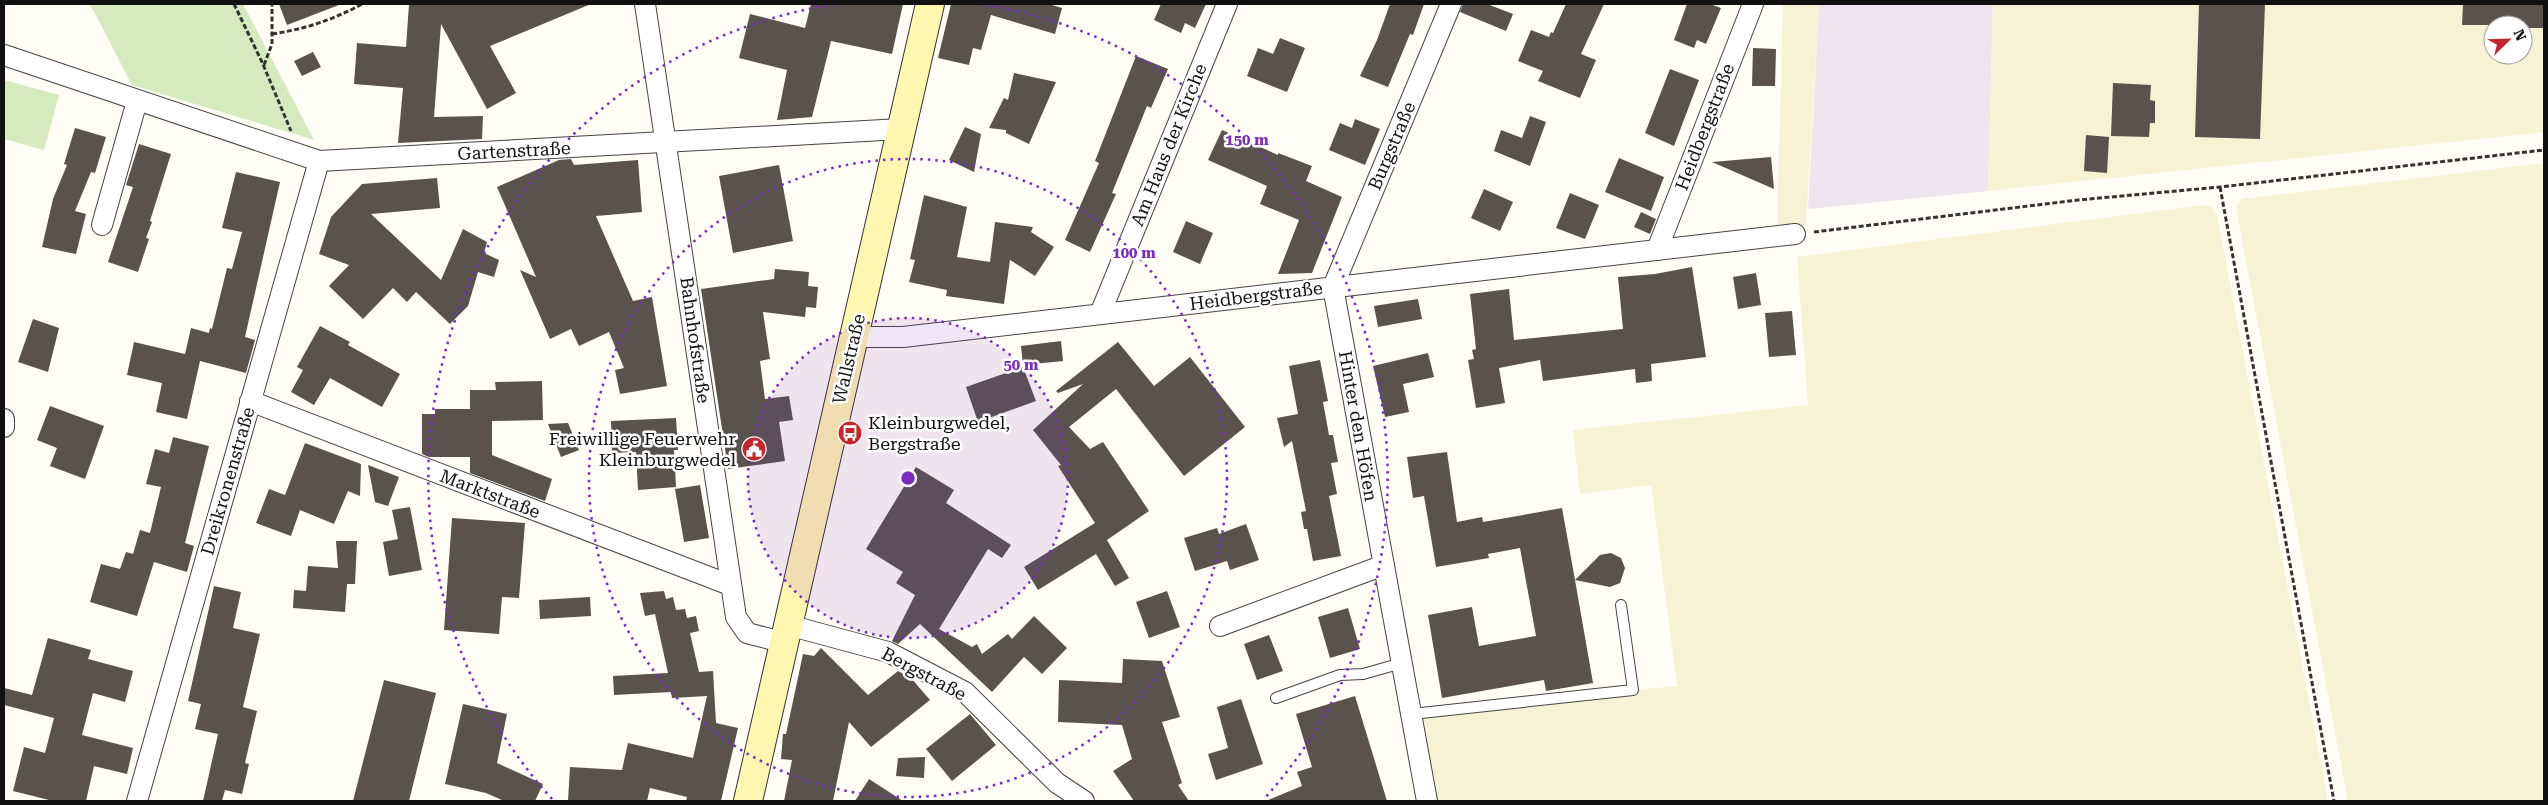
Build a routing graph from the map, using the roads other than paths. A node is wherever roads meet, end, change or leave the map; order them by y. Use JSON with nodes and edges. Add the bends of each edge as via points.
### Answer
{"nodes":[{"id":1,"x":645,"y":4,"type":"edge"},
{"id":2,"x":930,"y":4,"type":"edge"},
{"id":3,"x":1227,"y":4,"type":"edge"},
{"id":4,"x":1452,"y":4,"type":"edge"},
{"id":5,"x":1753,"y":4,"type":"edge"},
{"id":6,"x":4,"y":55,"type":"edge"},
{"id":7,"x":137,"y":101,"type":"junction"},
{"id":8,"x":901,"y":129,"type":"junction"},
{"id":9,"x":667,"y":142,"type":"junction"},
{"id":10,"x":319,"y":162,"type":"junction"},
{"id":11,"x":102,"y":225,"type":"dead end"},
{"id":12,"x":1794,"y":234,"type":"road end"},
{"id":13,"x":1657,"y":250,"type":"junction"},
{"id":14,"x":1333,"y":287,"type":"junction"},
{"id":15,"x":1100,"y":314,"type":"junction"},
{"id":16,"x":854,"y":337,"type":"junction"},
{"id":17,"x":250,"y":401,"type":"junction"},
{"id":18,"x":4,"y":419,"type":"edge"},
{"id":19,"x":4,"y":427,"type":"edge"},
{"id":20,"x":1384,"y":565,"type":"junction"},
{"id":21,"x":730,"y":585,"type":"junction"},
{"id":22,"x":1622,"y":606,"type":"dead end"},
{"id":23,"x":1220,"y":626,"type":"dead end"},
{"id":24,"x":787,"y":634,"type":"junction"},
{"id":25,"x":1402,"y":663,"type":"junction"},
{"id":26,"x":1276,"y":698,"type":"dead end"},
{"id":27,"x":1412,"y":714,"type":"junction"},
{"id":28,"x":137,"y":801,"type":"edge"},
{"id":29,"x":748,"y":801,"type":"edge"},
{"id":30,"x":1084,"y":801,"type":"edge"},
{"id":31,"x":1427,"y":801,"type":"edge"}],
"edges":[{"from":1,"to":9,"type":"street","name":"Bahnhofstraße"},
{"from":2,"to":8,"type":"street","name":"Wallstraße"},
{"from":3,"to":15,"type":"street","name":"Am Haus der Kirche"},
{"from":4,"to":14,"type":"street","name":"Burgstraße"},
{"from":5,"to":13,"type":"street","name":"Heidbergstraße"},
{"from":6,"to":7,"type":"street","name":"Gartenstraße"},
{"from":7,"to":10,"type":"street","name":"Gartenstraße"},
{"from":7,"to":11,"type":"street"},
{"from":8,"to":9,"type":"street","name":"Gartenstraße"},
{"from":8,"to":16,"type":"street","name":"Wallstraße"},
{"from":9,"to":10,"type":"street","name":"Gartenstraße"},
{"from":9,"to":21,"type":"street","name":"Bahnhofstraße"},
{"from":10,"to":17,"type":"street","name":"Dreikronenstraße"},
{"from":12,"to":13,"type":"street","name":"Heidbergstraße"},
{"from":13,"to":14,"type":"street","name":"Heidbergstraße"},
{"from":14,"to":15,"type":"street","name":"Heidbergstraße"},
{"from":14,"to":20,"type":"street","name":"Hinter den Höfen"},
{"from":15,"to":16,"type":"street","name":"Heidbergstraße","via":[[903,337]]},
{"from":16,"to":24,"type":"street","name":"Wallstraße"},
{"from":17,"to":21,"type":"street","name":"Marktstraße"},
{"from":17,"to":28,"type":"street","name":"Dreikronenstraße"},
{"from":18,"to":19,"type":"street"},
{"from":20,"to":23,"type":"street"},
{"from":20,"to":25,"type":"street","name":"Hinter den Höfen"},
{"from":21,"to":24,"type":"street","name":"Bahnhofstraße","via":[[736,617],[747,633]]},
{"from":22,"to":27,"type":"lane","via":[[1633,690]]},
{"from":24,"to":29,"type":"street","name":"Wallstraße"},
{"from":24,"to":30,"type":"street","name":"Bergstraße","via":[[888,652],[964,692],[1057,783]]},
{"from":25,"to":26,"type":"lane","via":[[1363,674],[1340,675]]},
{"from":25,"to":27,"type":"street","name":"Hinter den Höfen"},
{"from":27,"to":31,"type":"street","name":"Hinter den Höfen"}]}
